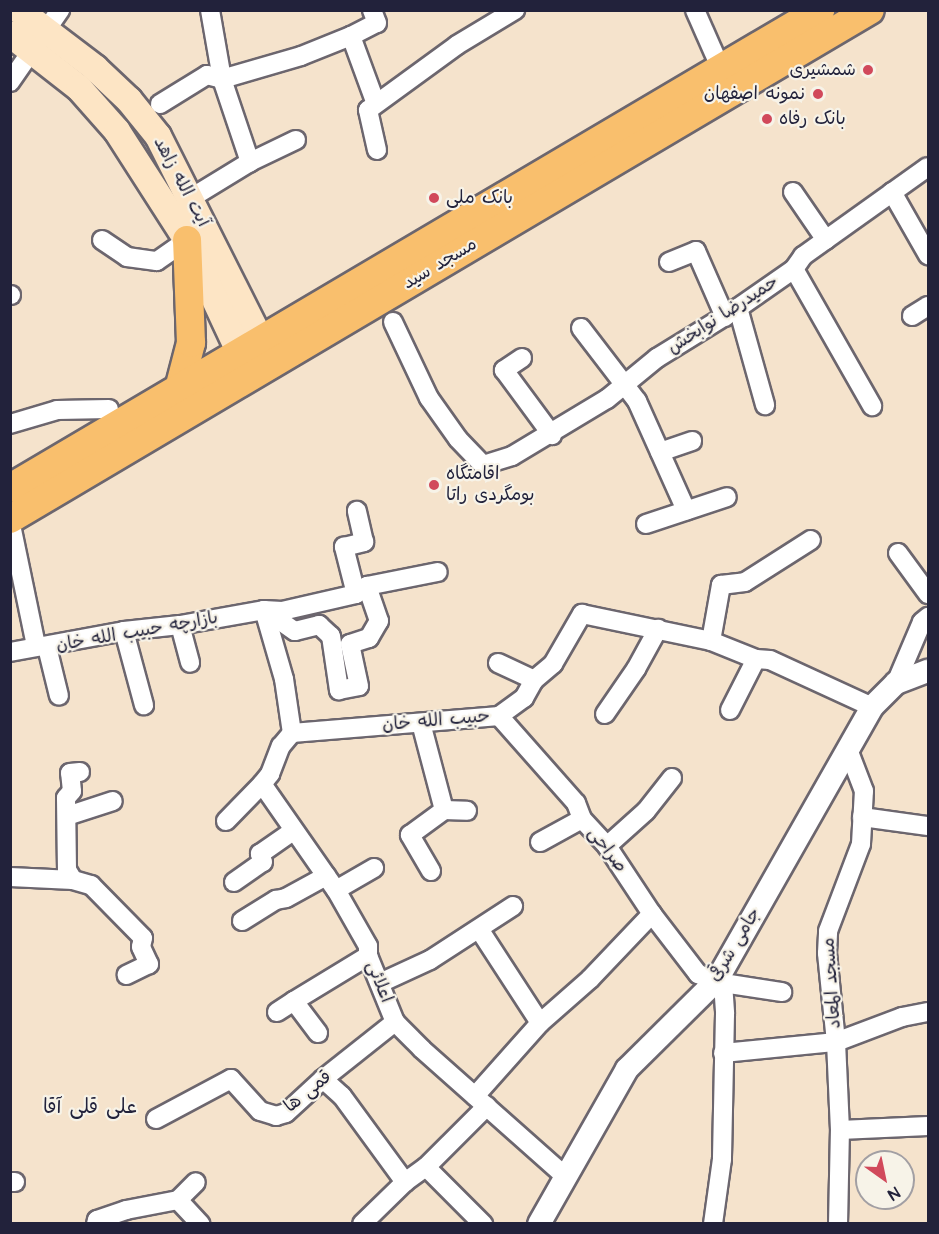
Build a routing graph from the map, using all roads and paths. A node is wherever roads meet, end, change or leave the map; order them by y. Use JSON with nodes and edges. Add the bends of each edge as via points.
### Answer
{"nodes":[{"id":1,"x":19,"y":10,"type":"edge"},
{"id":2,"x":210,"y":10,"type":"edge"},
{"id":3,"x":372,"y":10,"type":"edge"},
{"id":4,"x":695,"y":10,"type":"edge"},
{"id":5,"x":820,"y":10,"type":"edge"},
{"id":6,"x":870,"y":10,"type":"edge"},
{"id":7,"x":514,"y":11,"type":"edge"},
{"id":8,"x":46,"y":30,"type":"edge"},
{"id":9,"x":10,"y":33,"type":"edge"},
{"id":10,"x":351,"y":36,"type":"junction"},
{"id":11,"x":721,"y":69,"type":"junction"},
{"id":12,"x":222,"y":79,"type":"junction"},
{"id":13,"x":10,"y":82,"type":"edge"},
{"id":14,"x":160,"y":104,"type":"dead end"},
{"id":15,"x":376,"y":104,"type":"junction"},
{"id":16,"x":296,"y":140,"type":"dead end"},
{"id":17,"x":377,"y":150,"type":"dead end"},
{"id":18,"x":250,"y":162,"type":"junction"},
{"id":19,"x":928,"y":167,"type":"edge"},
{"id":20,"x":793,"y":192,"type":"dead end"},
{"id":21,"x":892,"y":192,"type":"junction"},
{"id":22,"x":191,"y":198,"type":"junction"},
{"id":23,"x":102,"y":240,"type":"dead end"},
{"id":24,"x":187,"y":240,"type":"junction"},
{"id":25,"x":825,"y":240,"type":"junction"},
{"id":26,"x":928,"y":255,"type":"edge"},
{"id":27,"x":669,"y":262,"type":"dead end"},
{"id":28,"x":794,"y":269,"type":"junction"},
{"id":29,"x":928,"y":306,"type":"edge"},
{"id":30,"x":732,"y":312,"type":"junction"},
{"id":31,"x":912,"y":316,"type":"dead end"},
{"id":32,"x":393,"y":322,"type":"dead end"},
{"id":33,"x":581,"y":328,"type":"dead end"},
{"id":34,"x":256,"y":358,"type":"junction"},
{"id":35,"x":522,"y":358,"type":"dead end"},
{"id":36,"x":625,"y":385,"type":"junction"},
{"id":37,"x":179,"y":389,"type":"junction"},
{"id":38,"x":765,"y":405,"type":"dead end"},
{"id":39,"x":872,"y":406,"type":"dead end"},
{"id":40,"x":110,"y":410,"type":"dead end"},
{"id":41,"x":10,"y":424,"type":"edge"},
{"id":42,"x":552,"y":435,"type":"junction"},
{"id":43,"x":692,"y":441,"type":"dead end"},
{"id":44,"x":660,"y":452,"type":"junction"},
{"id":45,"x":10,"y":488,"type":"edge"},
{"id":46,"x":727,"y":496,"type":"dead end"},
{"id":47,"x":686,"y":510,"type":"junction"},
{"id":48,"x":357,"y":511,"type":"dead end"},
{"id":49,"x":10,"y":520,"type":"edge"},
{"id":50,"x":646,"y":524,"type":"dead end"},
{"id":51,"x":811,"y":540,"type":"dead end"},
{"id":52,"x":898,"y":553,"type":"dead end"},
{"id":53,"x":438,"y":572,"type":"dead end"},
{"id":54,"x":362,"y":590,"type":"junction"},
{"id":55,"x":928,"y":594,"type":"edge"},
{"id":56,"x":264,"y":610,"type":"junction"},
{"id":57,"x":928,"y":617,"type":"edge"},
{"id":58,"x":180,"y":625,"type":"junction"},
{"id":59,"x":658,"y":629,"type":"junction"},
{"id":60,"x":123,"y":631,"type":"junction"},
{"id":61,"x":711,"y":641,"type":"junction"},
{"id":62,"x":41,"y":647,"type":"junction"},
{"id":63,"x":10,"y":652,"type":"edge"},
{"id":64,"x":756,"y":658,"type":"junction"},
{"id":65,"x":190,"y":663,"type":"dead end"},
{"id":66,"x":498,"y":663,"type":"dead end"},
{"id":67,"x":928,"y":671,"type":"edge"},
{"id":68,"x":534,"y":681,"type":"junction"},
{"id":69,"x":896,"y":683,"type":"junction"},
{"id":70,"x":59,"y":696,"type":"dead end"},
{"id":71,"x":144,"y":705,"type":"dead end"},
{"id":72,"x":872,"y":707,"type":"junction"},
{"id":73,"x":730,"y":710,"type":"dead end"},
{"id":74,"x":605,"y":714,"type":"dead end"},
{"id":75,"x":499,"y":716,"type":"junction"},
{"id":76,"x":421,"y":723,"type":"junction"},
{"id":77,"x":286,"y":740,"type":"junction"},
{"id":78,"x":849,"y":752,"type":"junction"},
{"id":79,"x":80,"y":772,"type":"dead end"},
{"id":80,"x":672,"y":778,"type":"dead end"},
{"id":81,"x":262,"y":784,"type":"junction"},
{"id":82,"x":113,"y":801,"type":"dead end"},
{"id":83,"x":444,"y":810,"type":"junction"},
{"id":84,"x":467,"y":811,"type":"dead end"},
{"id":85,"x":67,"y":816,"type":"junction"},
{"id":86,"x":862,"y":817,"type":"junction"},
{"id":87,"x":582,"y":819,"type":"junction"},
{"id":88,"x":226,"y":821,"type":"dead end"},
{"id":89,"x":928,"y":826,"type":"edge"},
{"id":90,"x":293,"y":831,"type":"junction"},
{"id":91,"x":540,"y":842,"type":"dead end"},
{"id":92,"x":607,"y":846,"type":"junction"},
{"id":93,"x":374,"y":868,"type":"dead end"},
{"id":94,"x":431,"y":871,"type":"dead end"},
{"id":95,"x":10,"y":877,"type":"edge"},
{"id":96,"x":73,"y":880,"type":"junction"},
{"id":97,"x":234,"y":882,"type":"dead end"},
{"id":98,"x":331,"y":883,"type":"junction"},
{"id":99,"x":513,"y":906,"type":"dead end"},
{"id":100,"x":652,"y":914,"type":"junction"},
{"id":101,"x":242,"y":921,"type":"dead end"},
{"id":102,"x":479,"y":928,"type":"junction"},
{"id":103,"x":368,"y":956,"type":"junction"},
{"id":104,"x":126,"y":975,"type":"dead end"},
{"id":105,"x":720,"y":982,"type":"junction"},
{"id":106,"x":380,"y":983,"type":"junction"},
{"id":107,"x":782,"y":992,"type":"dead end"},
{"id":108,"x":294,"y":1001,"type":"junction"},
{"id":109,"x":277,"y":1012,"type":"dead end"},
{"id":110,"x":928,"y":1012,"type":"edge"},
{"id":111,"x":395,"y":1022,"type":"junction"},
{"id":112,"x":540,"y":1023,"type":"junction"},
{"id":113,"x":318,"y":1033,"type":"dead end"},
{"id":114,"x":836,"y":1042,"type":"junction"},
{"id":115,"x":723,"y":1053,"type":"junction"},
{"id":116,"x":323,"y":1079,"type":"junction"},
{"id":117,"x":481,"y":1101,"type":"junction"},
{"id":118,"x":156,"y":1119,"type":"dead end"},
{"id":119,"x":928,"y":1126,"type":"edge"},
{"id":120,"x":840,"y":1130,"type":"junction"},
{"id":121,"x":426,"y":1167,"type":"junction"},
{"id":122,"x":566,"y":1177,"type":"junction"},
{"id":123,"x":196,"y":1182,"type":"dead end"},
{"id":124,"x":405,"y":1182,"type":"junction"},
{"id":125,"x":178,"y":1200,"type":"junction"},
{"id":126,"x":96,"y":1224,"type":"edge"},
{"id":127,"x":200,"y":1224,"type":"edge"},
{"id":128,"x":362,"y":1224,"type":"edge"},
{"id":129,"x":483,"y":1224,"type":"edge"},
{"id":130,"x":539,"y":1224,"type":"edge"},
{"id":131,"x":713,"y":1224,"type":"edge"},
{"id":132,"x":838,"y":1224,"type":"edge"}],
"edges":[{"from":1,"to":8,"type":"main road","name":"آیت الله زاهد"},
{"from":2,"to":12,"type":"street"},
{"from":3,"to":10,"type":"street","via":[[377,23]]},
{"from":4,"to":11,"type":"street"},
{"from":5,"to":11,"type":"main road","name":"مسجد سید"},
{"from":6,"to":34,"type":"main road","name":"مسجد سید"},
{"from":7,"to":15,"type":"street","via":[[457,45]]},
{"from":8,"to":9,"type":"main road","name":"آیت الله زاهد"},
{"from":8,"to":13,"type":"street"},
{"from":8,"to":22,"type":"main road","name":"آیت الله زاهد","via":[[129,100],[158,136]]},
{"from":8,"to":24,"type":"main road","name":"آیت الله زاهد","via":[[79,88],[117,131]]},
{"from":10,"to":12,"type":"street","via":[[301,56]]},
{"from":10,"to":15,"type":"street"},
{"from":11,"to":34,"type":"main road","name":"مسجد سید"},
{"from":12,"to":14,"type":"street","via":[[207,75]]},
{"from":12,"to":18,"type":"street"},
{"from":15,"to":17,"type":"street","via":[[368,110]]},
{"from":16,"to":18,"type":"street"},
{"from":18,"to":22,"type":"street"},
{"from":19,"to":21,"type":"street","name":"حمیدرضا نوابخش"},
{"from":20,"to":25,"type":"street"},
{"from":21,"to":25,"type":"street","name":"حمیدرضا نوابخش"},
{"from":21,"to":26,"type":"street"},
{"from":22,"to":34,"type":"main road","name":"آیت الله زاهد"},
{"from":23,"to":24,"type":"street","via":[[127,257],[157,261]]},
{"from":24,"to":34,"type":"main road","name":"آیت الله زاهد"},
{"from":24,"to":37,"type":"main road","via":[[191,343]]},
{"from":25,"to":28,"type":"street","name":"حمیدرضا نوابخش","via":[[803,256]]},
{"from":27,"to":30,"type":"street","via":[[696,251]]},
{"from":28,"to":30,"type":"street","name":"حمیدرضا نوابخش"},
{"from":28,"to":39,"type":"street"},
{"from":29,"to":31,"type":"street"},
{"from":30,"to":36,"type":"street","name":"حمیدرضا نوابخش","via":[[657,358]]},
{"from":30,"to":38,"type":"street"},
{"from":32,"to":42,"type":"street","name":"حمیدرضا نوابخش","via":[[429,398],[458,439],[483,465],[512,456]]},
{"from":33,"to":36,"type":"street"},
{"from":34,"to":37,"type":"main road","name":"مسجد سید"},
{"from":34,"to":49,"type":"main road","name":"مسجد سید"},
{"from":35,"to":42,"type":"street","via":[[504,370]]},
{"from":36,"to":42,"type":"street","name":"حمیدرضا نوابخش"},
{"from":36,"to":44,"type":"street","via":[[637,401]]},
{"from":37,"to":45,"type":"main road","name":"مسجد سید"},
{"from":40,"to":41,"type":"street","via":[[57,410]]},
{"from":43,"to":44,"type":"street"},
{"from":44,"to":47,"type":"street"},
{"from":46,"to":47,"type":"street"},
{"from":47,"to":50,"type":"street"},
{"from":48,"to":54,"type":"street","via":[[364,542],[344,547]]},
{"from":49,"to":62,"type":"street"},
{"from":51,"to":61,"type":"street","via":[[745,582],[721,585]]},
{"from":52,"to":55,"type":"street"},
{"from":53,"to":54,"type":"street","name":"بازارچه حبیب الله خان"},
{"from":54,"to":56,"type":"street","name":"بازارچه حبیب الله خان","via":[[282,611]]},
{"from":54,"to":56,"type":"street","via":[[379,621],[369,638],[350,644],[359,687],[339,690],[331,636],[319,625],[295,631]]},
{"from":56,"to":58,"type":"street","name":"بازارچه حبیب الله خان"},
{"from":56,"to":77,"type":"street","via":[[284,679]]},
{"from":57,"to":69,"type":"street","via":[[922,622]]},
{"from":58,"to":60,"type":"street","name":"بازارچه حبیب الله خان"},
{"from":58,"to":65,"type":"street"},
{"from":59,"to":61,"type":"street"},
{"from":59,"to":68,"type":"street","name":"حبیب الله خان","via":[[582,614],[553,664]]},
{"from":59,"to":74,"type":"street"},
{"from":60,"to":62,"type":"street","name":"بازارچه حبیب الله خان"},
{"from":60,"to":71,"type":"street"},
{"from":61,"to":64,"type":"street"},
{"from":62,"to":63,"type":"street","name":"بازارچه حبیب الله خان"},
{"from":62,"to":70,"type":"street"},
{"from":64,"to":72,"type":"street","via":[[770,660]]},
{"from":64,"to":73,"type":"street"},
{"from":66,"to":68,"type":"street"},
{"from":67,"to":69,"type":"street","name":"جامی شرقی"},
{"from":68,"to":75,"type":"street","name":"حبیب الله خان","via":[[524,698]]},
{"from":69,"to":72,"type":"street","name":"جامی شرقی"},
{"from":72,"to":78,"type":"street","name":"جامی شرقی"},
{"from":75,"to":76,"type":"street","name":"حبیب الله خان"},
{"from":75,"to":87,"type":"street","name":"صراحی","via":[[576,802]]},
{"from":76,"to":77,"type":"street","name":"حبیب الله خان"},
{"from":76,"to":83,"type":"street"},
{"from":77,"to":81,"type":"street"},
{"from":78,"to":86,"type":"street","name":"مسجد المعاد","via":[[864,791]]},
{"from":78,"to":105,"type":"street","name":"جامی شرقی"},
{"from":79,"to":85,"type":"street","via":[[70,773],[72,791],[66,798]]},
{"from":80,"to":92,"type":"street","via":[[646,812]]},
{"from":81,"to":88,"type":"street"},
{"from":81,"to":90,"type":"street","name":"اعلائی"},
{"from":82,"to":85,"type":"street"},
{"from":83,"to":84,"type":"street"},
{"from":83,"to":94,"type":"street","via":[[410,835]]},
{"from":85,"to":96,"type":"street","via":[[67,870]]},
{"from":86,"to":89,"type":"street"},
{"from":86,"to":114,"type":"street","name":"مسجد المعاد","via":[[861,844],[828,930]]},
{"from":87,"to":91,"type":"street"},
{"from":87,"to":92,"type":"street","name":"صراحی"},
{"from":90,"to":97,"type":"street","via":[[260,854],[263,861]]},
{"from":90,"to":98,"type":"street","name":"اعلائی"},
{"from":92,"to":100,"type":"street","name":"صراحی"},
{"from":93,"to":98,"type":"street"},
{"from":95,"to":96,"type":"street"},
{"from":96,"to":104,"type":"street","via":[[90,885],[143,938],[141,946],[149,964]]},
{"from":98,"to":101,"type":"street","via":[[276,900]]},
{"from":98,"to":103,"type":"street","name":"اعلائی","via":[[368,946]]},
{"from":99,"to":102,"type":"street"},
{"from":100,"to":105,"type":"street","name":"صراحی","via":[[698,974]]},
{"from":100,"to":112,"type":"street","via":[[590,979]]},
{"from":102,"to":106,"type":"street","via":[[430,960]]},
{"from":102,"to":112,"type":"street"},
{"from":103,"to":106,"type":"street","name":"اعلائی"},
{"from":103,"to":108,"type":"street"},
{"from":105,"to":107,"type":"street"},
{"from":105,"to":115,"type":"street","via":[[725,1014]]},
{"from":105,"to":122,"type":"street","name":"جامی شرقی","via":[[627,1069]]},
{"from":106,"to":111,"type":"street","name":"اعلائی"},
{"from":108,"to":109,"type":"street"},
{"from":108,"to":113,"type":"street"},
{"from":110,"to":114,"type":"street","via":[[902,1017]]},
{"from":111,"to":116,"type":"street","name":"قمی ها"},
{"from":111,"to":117,"type":"street","name":"اعلائی"},
{"from":112,"to":117,"type":"street"},
{"from":114,"to":115,"type":"street"},
{"from":114,"to":120,"type":"street","name":"مسجد المعاد"},
{"from":115,"to":131,"type":"street","via":[[722,1159]]},
{"from":116,"to":118,"type":"street","name":"قمی ها","via":[[286,1113],[276,1116],[260,1110],[231,1079]]},
{"from":116,"to":124,"type":"street","via":[[342,1096]]},
{"from":117,"to":121,"type":"street"},
{"from":117,"to":122,"type":"street","name":"اعلائی"},
{"from":119,"to":120,"type":"street"},
{"from":120,"to":132,"type":"street","name":"مسجد المعاد"},
{"from":121,"to":124,"type":"street"},
{"from":121,"to":129,"type":"street"},
{"from":122,"to":130,"type":"street","name":"جامی شرقی"},
{"from":123,"to":125,"type":"street"},
{"from":124,"to":128,"type":"street"},
{"from":125,"to":126,"type":"street","via":[[126,1210]]},
{"from":125,"to":127,"type":"street"}]}
